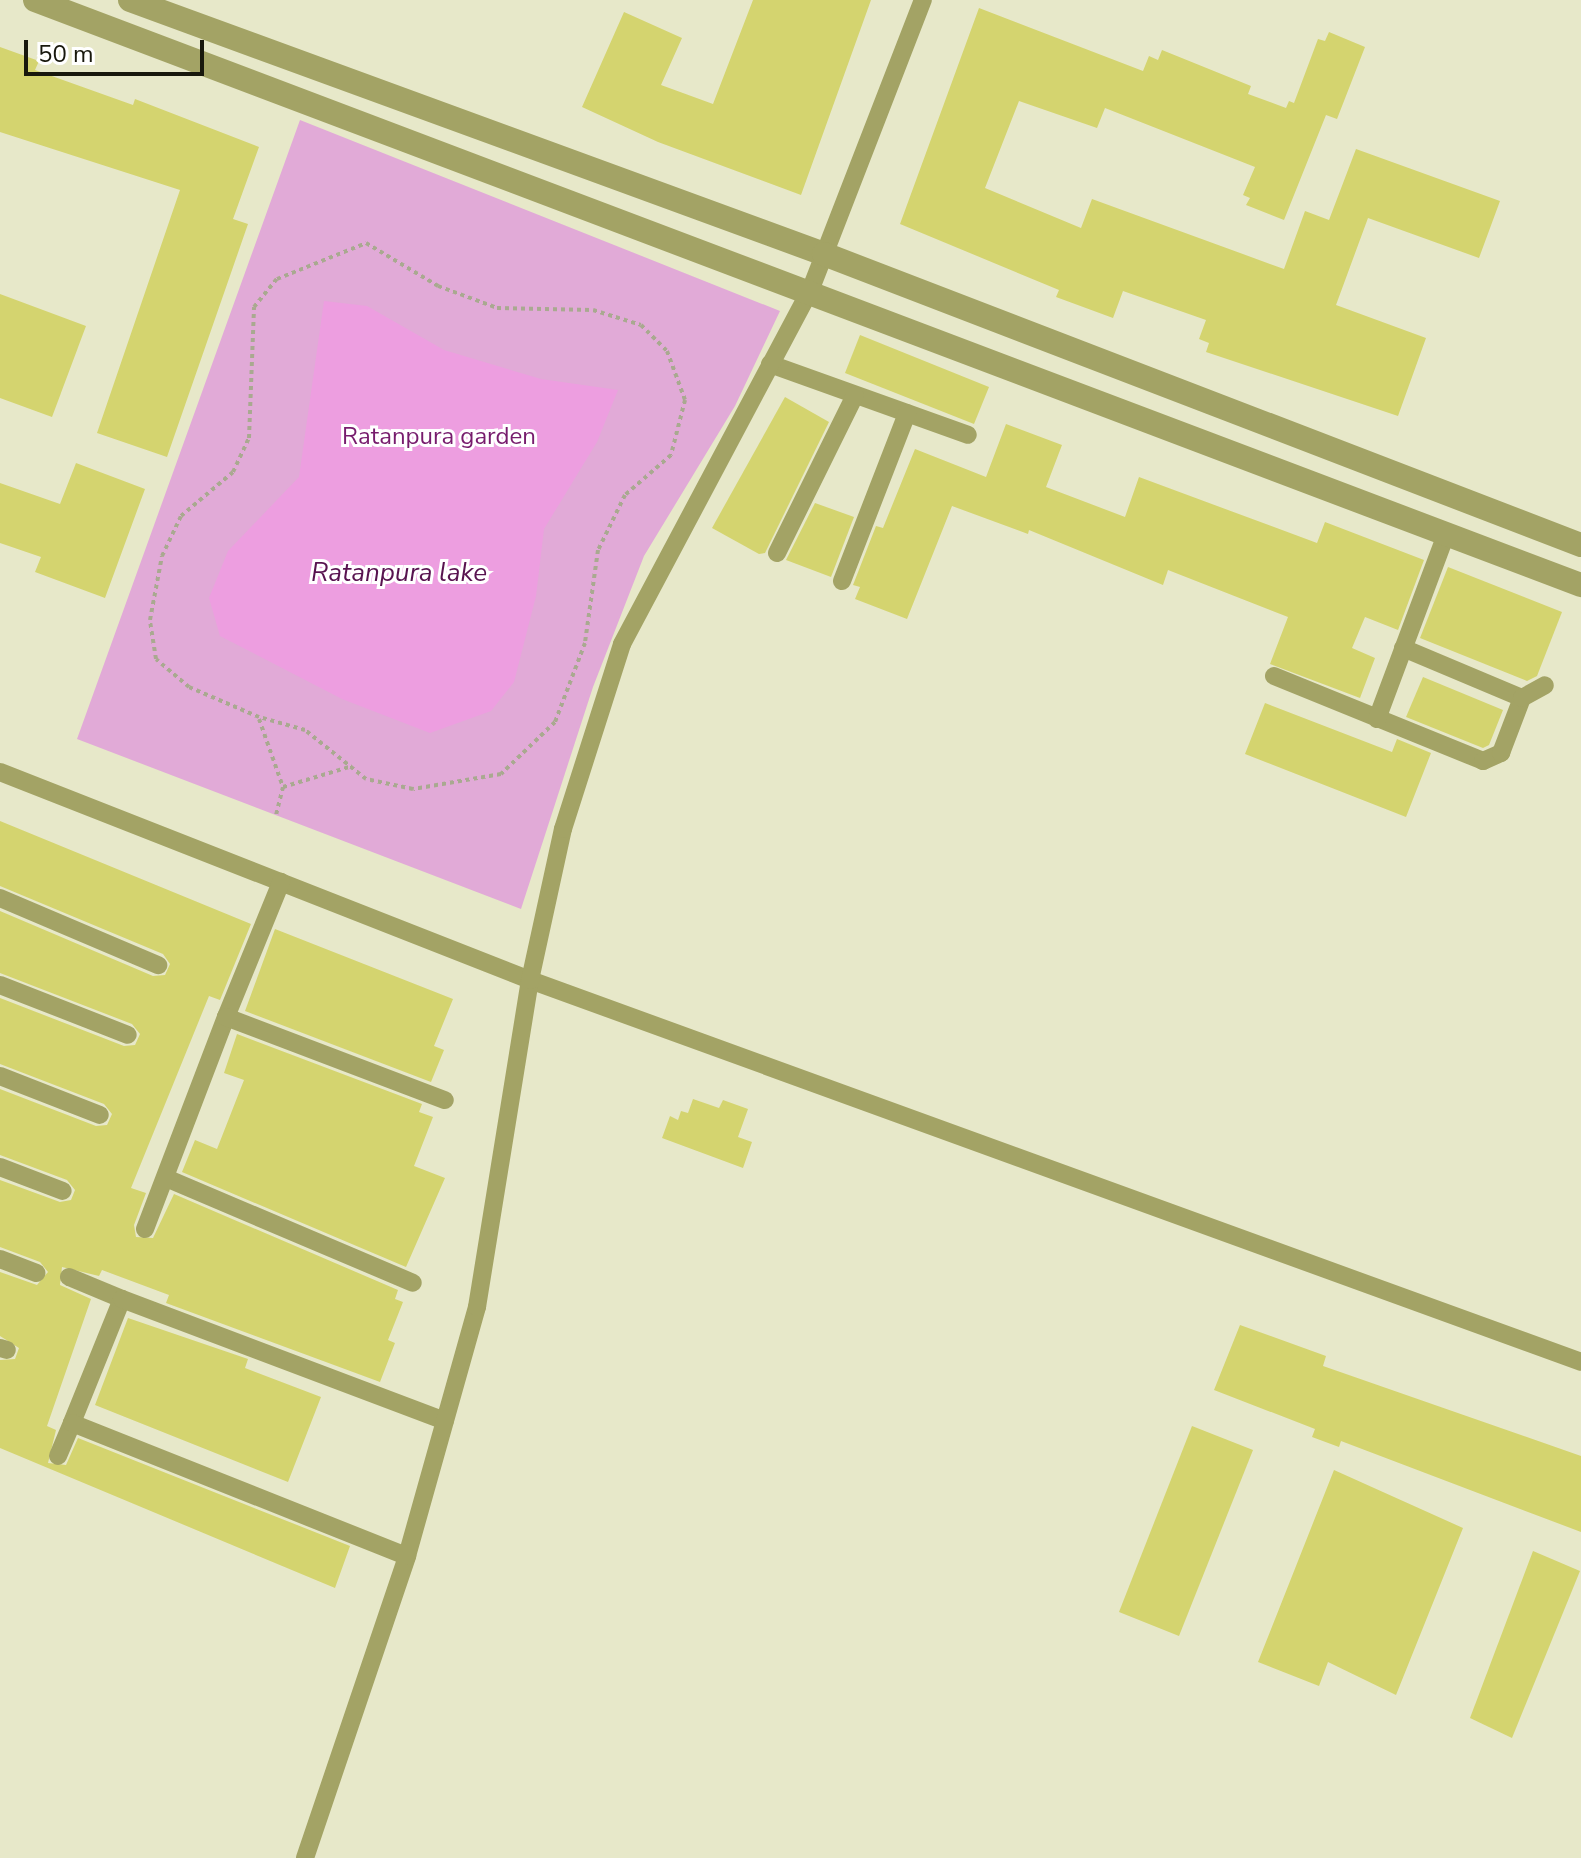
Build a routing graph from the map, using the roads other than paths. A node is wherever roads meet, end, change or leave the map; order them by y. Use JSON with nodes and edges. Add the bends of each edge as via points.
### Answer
{"nodes":[{"id":1,"x":35,"y":0,"type":"edge"},
{"id":2,"x":923,"y":0,"type":"edge"},
{"id":3,"x":143,"y":3,"type":"edge"},
{"id":4,"x":824,"y":254,"type":"junction"},
{"id":5,"x":810,"y":291,"type":"junction"},
{"id":6,"x":770,"y":364,"type":"junction"},
{"id":7,"x":855,"y":395,"type":"junction"},
{"id":8,"x":907,"y":413,"type":"junction"},
{"id":9,"x":968,"y":435,"type":"dead end"},
{"id":10,"x":1447,"y":532,"type":"junction"},
{"id":11,"x":1581,"y":545,"type":"edge"},
{"id":12,"x":777,"y":553,"type":"dead end"},
{"id":13,"x":842,"y":581,"type":"dead end"},
{"id":14,"x":1581,"y":585,"type":"edge"},
{"id":15,"x":1403,"y":648,"type":"junction"},
{"id":16,"x":1274,"y":676,"type":"dead end"},
{"id":17,"x":1545,"y":685,"type":"dead end"},
{"id":18,"x":1522,"y":698,"type":"junction"},
{"id":19,"x":1377,"y":719,"type":"junction"},
{"id":20,"x":0,"y":772,"type":"edge"},
{"id":21,"x":281,"y":882,"type":"junction"},
{"id":22,"x":0,"y":898,"type":"edge"},
{"id":23,"x":158,"y":965,"type":"dead end"},
{"id":24,"x":530,"y":980,"type":"junction"},
{"id":25,"x":0,"y":985,"type":"edge"},
{"id":26,"x":226,"y":1017,"type":"junction"},
{"id":27,"x":128,"y":1035,"type":"dead end"},
{"id":28,"x":0,"y":1076,"type":"edge"},
{"id":29,"x":445,"y":1100,"type":"dead end"},
{"id":30,"x":100,"y":1115,"type":"dead end"},
{"id":31,"x":0,"y":1167,"type":"edge"},
{"id":32,"x":166,"y":1178,"type":"junction"},
{"id":33,"x":63,"y":1191,"type":"dead end"},
{"id":34,"x":145,"y":1229,"type":"dead end"},
{"id":35,"x":0,"y":1259,"type":"edge"},
{"id":36,"x":36,"y":1273,"type":"dead end"},
{"id":37,"x":69,"y":1277,"type":"dead end"},
{"id":38,"x":413,"y":1283,"type":"dead end"},
{"id":39,"x":122,"y":1299,"type":"junction"},
{"id":40,"x":1581,"y":1362,"type":"edge"},
{"id":41,"x":445,"y":1421,"type":"junction"},
{"id":42,"x":72,"y":1423,"type":"junction"},
{"id":43,"x":58,"y":1456,"type":"dead end"},
{"id":44,"x":407,"y":1556,"type":"junction"},
{"id":45,"x":305,"y":1858,"type":"edge"}],
"edges":[{"from":1,"to":5,"type":"street"},
{"from":2,"to":4,"type":"street"},
{"from":3,"to":4,"type":"street"},
{"from":4,"to":5,"type":"street"},
{"from":4,"to":11,"type":"street"},
{"from":5,"to":6,"type":"street"},
{"from":5,"to":10,"type":"street"},
{"from":6,"to":7,"type":"street"},
{"from":6,"to":24,"type":"street","via":[[622,644],[563,829]]},
{"from":7,"to":8,"type":"street"},
{"from":7,"to":12,"type":"street"},
{"from":8,"to":9,"type":"street"},
{"from":8,"to":13,"type":"street"},
{"from":10,"to":14,"type":"street"},
{"from":10,"to":15,"type":"street"},
{"from":15,"to":18,"type":"street"},
{"from":15,"to":19,"type":"street"},
{"from":16,"to":19,"type":"street"},
{"from":17,"to":18,"type":"street"},
{"from":18,"to":19,"type":"street","via":[[1494,760],[1473,758]]},
{"from":20,"to":21,"type":"street"},
{"from":21,"to":24,"type":"street"},
{"from":21,"to":26,"type":"street"},
{"from":22,"to":23,"type":"street"},
{"from":24,"to":40,"type":"street"},
{"from":24,"to":41,"type":"street","via":[[477,1307]]},
{"from":25,"to":27,"type":"street"},
{"from":26,"to":29,"type":"street"},
{"from":26,"to":32,"type":"street"},
{"from":28,"to":30,"type":"street"},
{"from":31,"to":33,"type":"street"},
{"from":32,"to":34,"type":"street"},
{"from":32,"to":38,"type":"street"},
{"from":35,"to":36,"type":"street"},
{"from":37,"to":39,"type":"street"},
{"from":39,"to":41,"type":"street"},
{"from":39,"to":42,"type":"street"},
{"from":41,"to":44,"type":"street"},
{"from":42,"to":43,"type":"street"},
{"from":42,"to":44,"type":"street"},
{"from":44,"to":45,"type":"street"}]}
